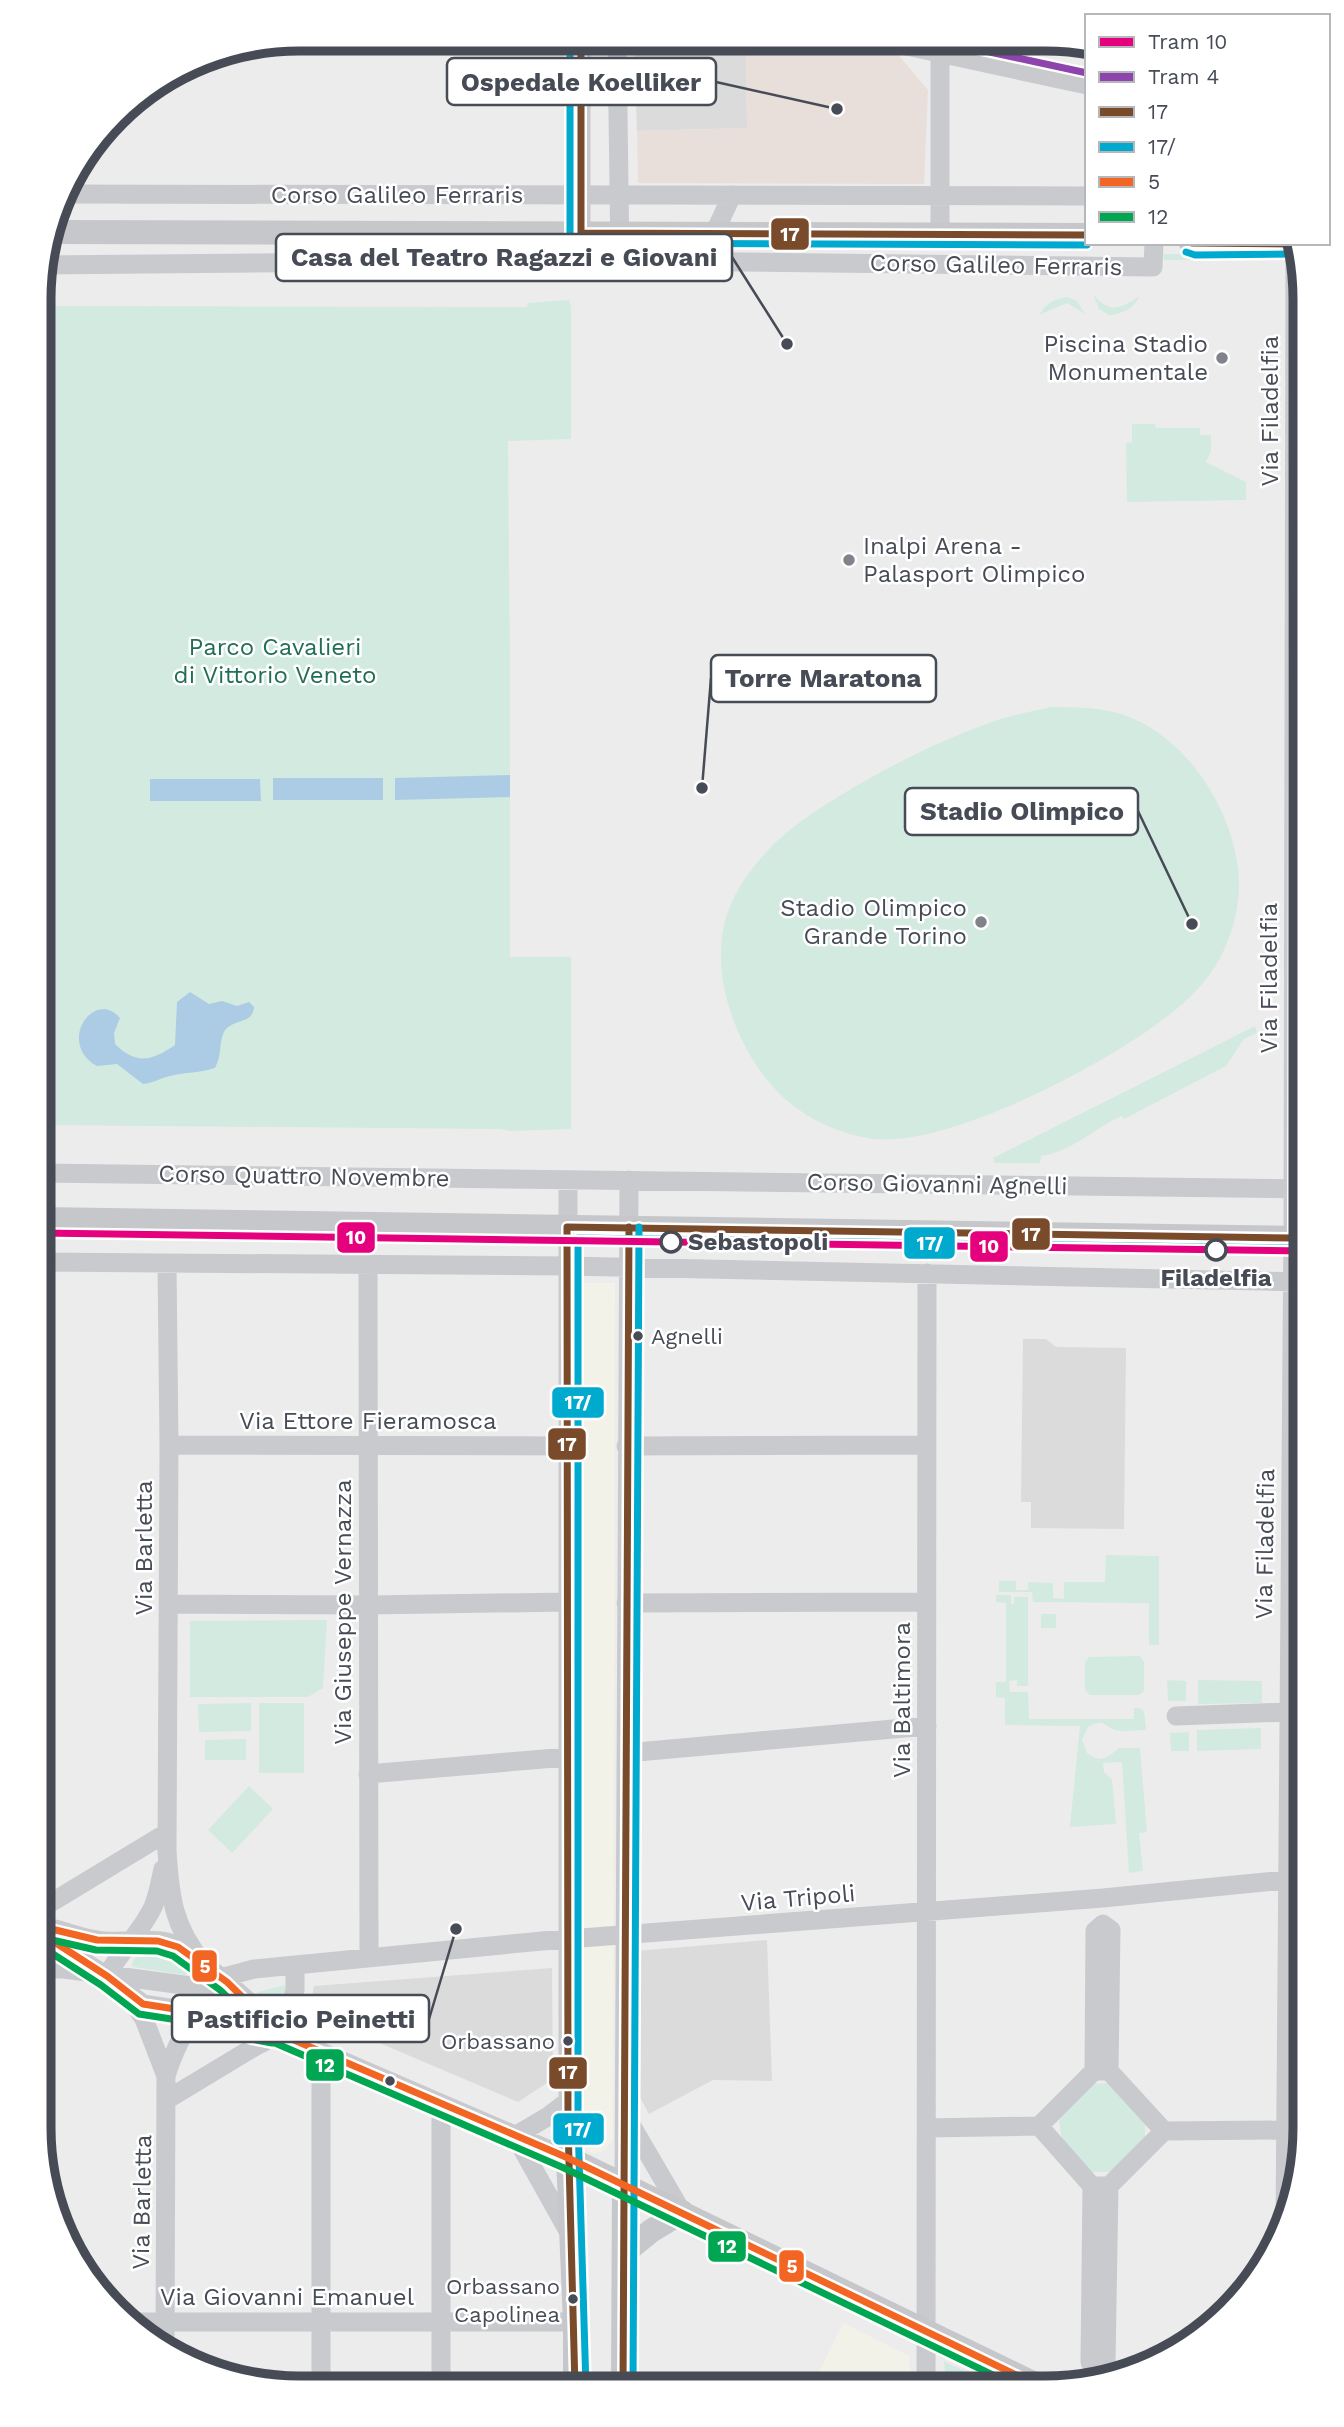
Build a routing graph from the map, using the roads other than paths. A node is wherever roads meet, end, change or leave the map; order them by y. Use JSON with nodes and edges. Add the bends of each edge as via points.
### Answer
{"nodes":[{"id":1,"x":581,"y":51,"type":"edge"},
{"id":2,"x":617,"y":51,"type":"edge"},
{"id":3,"x":927,"y":51,"type":"edge"},
{"id":4,"x":940,"y":54,"type":"junction"},
{"id":5,"x":1085,"y":85,"type":"edge"},
{"id":6,"x":74,"y":194,"type":"edge"},
{"id":7,"x":582,"y":195,"type":"junction"},
{"id":8,"x":618,"y":195,"type":"junction"},
{"id":9,"x":732,"y":195,"type":"junction"},
{"id":10,"x":939,"y":195,"type":"junction"},
{"id":11,"x":1085,"y":196,"type":"edge"},
{"id":12,"x":60,"y":232,"type":"edge"},
{"id":13,"x":581,"y":233,"type":"junction"},
{"id":14,"x":619,"y":233,"type":"junction"},
{"id":15,"x":714,"y":234,"type":"junction"},
{"id":16,"x":1085,"y":235,"type":"edge"},
{"id":17,"x":940,"y":236,"type":"junction"},
{"id":18,"x":1154,"y":245,"type":"edge"},
{"id":19,"x":581,"y":260,"type":"junction"},
{"id":20,"x":620,"y":260,"type":"junction"},
{"id":21,"x":53,"y":265,"type":"edge"},
{"id":22,"x":51,"y":1173,"type":"edge"},
{"id":23,"x":568,"y":1180,"type":"junction"},
{"id":24,"x":629,"y":1180,"type":"junction"},
{"id":25,"x":1293,"y":1189,"type":"edge"},
{"id":26,"x":51,"y":1219,"type":"edge"},
{"id":27,"x":567,"y":1227,"type":"junction"},
{"id":28,"x":629,"y":1227,"type":"junction"},
{"id":29,"x":1293,"y":1238,"type":"edge"},
{"id":30,"x":51,"y":1262,"type":"edge"},
{"id":31,"x":167,"y":1264,"type":"junction"},
{"id":32,"x":368,"y":1266,"type":"junction"},
{"id":33,"x":567,"y":1266,"type":"junction"},
{"id":34,"x":627,"y":1267,"type":"junction"},
{"id":35,"x":928,"y":1273,"type":"junction"},
{"id":36,"x":1293,"y":1282,"type":"edge"},
{"id":37,"x":169,"y":1445,"type":"junction"},
{"id":38,"x":368,"y":1445,"type":"junction"},
{"id":39,"x":927,"y":1445,"type":"junction"},
{"id":40,"x":567,"y":1446,"type":"junction"},
{"id":41,"x":626,"y":1446,"type":"junction"},
{"id":42,"x":567,"y":1602,"type":"junction"},
{"id":43,"x":927,"y":1602,"type":"junction"},
{"id":44,"x":626,"y":1603,"type":"junction"},
{"id":45,"x":169,"y":1605,"type":"junction"},
{"id":46,"x":369,"y":1605,"type":"junction"},
{"id":47,"x":1293,"y":1650,"type":"edge"},
{"id":48,"x":1289,"y":1712,"type":"junction"},
{"id":49,"x":1176,"y":1716,"type":"dead end"},
{"id":50,"x":927,"y":1726,"type":"junction"},
{"id":51,"x":625,"y":1753,"type":"junction"},
{"id":52,"x":567,"y":1757,"type":"junction"},
{"id":53,"x":368,"y":1774,"type":"junction"},
{"id":54,"x":1293,"y":1795,"type":"edge"},
{"id":55,"x":166,"y":1842,"type":"junction"},
{"id":56,"x":1293,"y":1878,"type":"edge"},
{"id":57,"x":1102,"y":1898,"type":"junction"},
{"id":58,"x":51,"y":1904,"type":"edge"},
{"id":59,"x":927,"y":1912,"type":"junction"},
{"id":60,"x":51,"y":1928,"type":"edge"},
{"id":61,"x":625,"y":1936,"type":"junction"},
{"id":62,"x":51,"y":1940,"type":"edge"},
{"id":63,"x":568,"y":1940,"type":"junction"},
{"id":64,"x":123,"y":1949,"type":"junction"},
{"id":65,"x":369,"y":1958,"type":"junction"},
{"id":66,"x":87,"y":1963,"type":"junction"},
{"id":67,"x":204,"y":1964,"type":"junction"},
{"id":68,"x":295,"y":1965,"type":"junction"},
{"id":69,"x":51,"y":1969,"type":"edge"},
{"id":70,"x":64,"y":1969,"type":"junction"},
{"id":71,"x":107,"y":1976,"type":"junction"},
{"id":72,"x":221,"y":1979,"type":"junction"},
{"id":73,"x":125,"y":1992,"type":"junction"},
{"id":74,"x":196,"y":2013,"type":"junction"},
{"id":75,"x":280,"y":2034,"type":"junction"},
{"id":76,"x":321,"y":2053,"type":"junction"},
{"id":77,"x":1102,"y":2071,"type":"junction"},
{"id":78,"x":1293,"y":2071,"type":"edge"},
{"id":79,"x":166,"y":2076,"type":"junction"},
{"id":80,"x":168,"y":2099,"type":"junction"},
{"id":81,"x":568,"y":2101,"type":"junction"},
{"id":82,"x":441,"y":2104,"type":"junction"},
{"id":83,"x":624,"y":2112,"type":"junction"},
{"id":84,"x":1039,"y":2126,"type":"junction"},
{"id":85,"x":927,"y":2128,"type":"junction"},
{"id":86,"x":1286,"y":2130,"type":"junction"},
{"id":87,"x":1164,"y":2131,"type":"junction"},
{"id":88,"x":515,"y":2136,"type":"junction"},
{"id":89,"x":568,"y":2158,"type":"junction"},
{"id":90,"x":624,"y":2184,"type":"junction"},
{"id":91,"x":1100,"y":2186,"type":"junction"},
{"id":92,"x":1285,"y":2190,"type":"edge"},
{"id":93,"x":682,"y":2211,"type":"junction"},
{"id":94,"x":572,"y":2238,"type":"junction"},
{"id":95,"x":624,"y":2253,"type":"junction"},
{"id":96,"x":320,"y":2321,"type":"junction"},
{"id":97,"x":144,"y":2322,"type":"edge"},
{"id":98,"x":164,"y":2322,"type":"junction"},
{"id":99,"x":440,"y":2322,"type":"junction"},
{"id":100,"x":575,"y":2322,"type":"junction"},
{"id":101,"x":926,"y":2331,"type":"junction"},
{"id":102,"x":165,"y":2336,"type":"edge"},
{"id":103,"x":1097,"y":2370,"type":"edge"},
{"id":104,"x":321,"y":2376,"type":"edge"},
{"id":105,"x":441,"y":2376,"type":"edge"},
{"id":106,"x":575,"y":2376,"type":"edge"},
{"id":107,"x":623,"y":2376,"type":"edge"},
{"id":108,"x":926,"y":2376,"type":"edge"},
{"id":109,"x":1015,"y":2376,"type":"edge"}],
"edges":[{"from":1,"to":7,"type":"street"},
{"from":2,"to":8,"type":"street"},
{"from":3,"to":4,"type":"street"},
{"from":4,"to":5,"type":"street"},
{"from":4,"to":10,"type":"street"},
{"from":6,"to":7,"type":"street","name":"Corso Galileo Ferraris"},
{"from":7,"to":8,"type":"street","name":"Corso Galileo Ferraris"},
{"from":7,"to":13,"type":"street"},
{"from":8,"to":9,"type":"street","name":"Corso Galileo Ferraris"},
{"from":8,"to":14,"type":"street"},
{"from":9,"to":10,"type":"street","name":"Corso Galileo Ferraris"},
{"from":9,"to":15,"type":"street"},
{"from":10,"to":11,"type":"street","name":"Corso Galileo Ferraris"},
{"from":10,"to":17,"type":"street"},
{"from":12,"to":13,"type":"main road","name":"Corso Galileo Ferraris"},
{"from":13,"to":14,"type":"main road","name":"Corso Galileo Ferraris"},
{"from":13,"to":19,"type":"street"},
{"from":14,"to":15,"type":"main road","name":"Corso Galileo Ferraris"},
{"from":14,"to":20,"type":"street"},
{"from":15,"to":17,"type":"main road","name":"Corso Galileo Ferraris"},
{"from":16,"to":17,"type":"main road","name":"Corso Galileo Ferraris"},
{"from":18,"to":20,"type":"street","name":"Corso Galileo Ferraris","via":[[1153,267]]},
{"from":19,"to":20,"type":"street","name":"Corso Galileo Ferraris"},
{"from":19,"to":21,"type":"street","name":"Corso Galileo Ferraris"},
{"from":22,"to":23,"type":"street","name":"Corso Quattro Novembre"},
{"from":23,"to":24,"type":"street","name":"Corso Giovanni Agnelli"},
{"from":23,"to":27,"type":"street"},
{"from":24,"to":25,"type":"street","name":"Corso Giovanni Agnelli"},
{"from":24,"to":28,"type":"street"},
{"from":26,"to":27,"type":"main road","name":"Corso Quattro Novembre"},
{"from":27,"to":28,"type":"main road","name":"Corso Quattro Novembre"},
{"from":27,"to":33,"type":"street"},
{"from":28,"to":29,"type":"main road","name":"Corso Giovanni Agnelli"},
{"from":28,"to":34,"type":"street"},
{"from":30,"to":31,"type":"street"},
{"from":31,"to":32,"type":"street"},
{"from":31,"to":37,"type":"street","name":"Via Barletta"},
{"from":32,"to":33,"type":"street"},
{"from":32,"to":38,"type":"street","name":"Via Giuseppe Vernazza"},
{"from":33,"to":34,"type":"street"},
{"from":33,"to":40,"type":"street"},
{"from":34,"to":35,"type":"street"},
{"from":34,"to":41,"type":"street"},
{"from":35,"to":36,"type":"street"},
{"from":35,"to":39,"type":"street","name":"Via Baltimora"},
{"from":37,"to":38,"type":"street","name":"Via Ettore Fieramosca"},
{"from":37,"to":45,"type":"street","name":"Via Barletta"},
{"from":38,"to":40,"type":"street","name":"Via Ettore Fieramosca"},
{"from":38,"to":46,"type":"street","name":"Via Giuseppe Vernazza"},
{"from":39,"to":41,"type":"street"},
{"from":39,"to":43,"type":"street","name":"Via Baltimora"},
{"from":40,"to":42,"type":"street"},
{"from":41,"to":44,"type":"street"},
{"from":42,"to":46,"type":"street"},
{"from":42,"to":52,"type":"street"},
{"from":43,"to":44,"type":"street"},
{"from":43,"to":50,"type":"street","name":"Via Baltimora"},
{"from":44,"to":51,"type":"street"},
{"from":45,"to":46,"type":"street"},
{"from":45,"to":55,"type":"street","name":"Via Barletta"},
{"from":46,"to":53,"type":"street","name":"Via Giuseppe Vernazza"},
{"from":47,"to":48,"type":"street","name":"Via Filadelfia"},
{"from":48,"to":49,"type":"street"},
{"from":48,"to":54,"type":"street","name":"Via Filadelfia"},
{"from":50,"to":51,"type":"street"},
{"from":50,"to":59,"type":"street","name":"Via Baltimora"},
{"from":51,"to":61,"type":"street"},
{"from":52,"to":53,"type":"street"},
{"from":52,"to":63,"type":"street"},
{"from":53,"to":65,"type":"street","name":"Via Giuseppe Vernazza"},
{"from":55,"to":58,"type":"street"},
{"from":55,"to":64,"type":"street","via":[[154,1904]]},
{"from":55,"to":67,"type":"street","via":[[175,1917]]},
{"from":56,"to":57,"type":"street","name":"Via Tripoli"},
{"from":57,"to":59,"type":"street","name":"Via Tripoli"},
{"from":57,"to":77,"type":"street","via":[[1103,1924],[1111,1930]]},
{"from":59,"to":61,"type":"street","name":"Via Tripoli"},
{"from":59,"to":85,"type":"street","name":"Via Baltimora"},
{"from":60,"to":64,"type":"street"},
{"from":61,"to":63,"type":"street","name":"Via Tripoli"},
{"from":61,"to":83,"type":"street"},
{"from":62,"to":66,"type":"street"},
{"from":63,"to":65,"type":"street","name":"Via Tripoli"},
{"from":63,"to":81,"type":"street"},
{"from":64,"to":66,"type":"street"},
{"from":64,"to":67,"type":"street","via":[[168,1942]]},
{"from":64,"to":71,"type":"street"},
{"from":65,"to":68,"type":"street","name":"Via Tripoli"},
{"from":66,"to":70,"type":"street"},
{"from":66,"to":71,"type":"street"},
{"from":67,"to":72,"type":"street"},
{"from":68,"to":72,"type":"street","name":"Via Tripoli","via":[[254,1969]]},
{"from":68,"to":75,"type":"street","via":[[288,2023]]},
{"from":69,"to":70,"type":"street"},
{"from":70,"to":71,"type":"street","name":"Via Tripoli"},
{"from":71,"to":72,"type":"street","name":"Via Tripoli","via":[[184,1986]]},
{"from":71,"to":73,"type":"street"},
{"from":72,"to":74,"type":"street"},
{"from":72,"to":75,"type":"street"},
{"from":73,"to":74,"type":"street","via":[[152,2007]]},
{"from":73,"to":79,"type":"street","via":[[144,2019]]},
{"from":74,"to":75,"type":"street"},
{"from":74,"to":79,"type":"street","via":[[175,2048]]},
{"from":75,"to":76,"type":"street"},
{"from":75,"to":80,"type":"street"},
{"from":76,"to":82,"type":"street"},
{"from":76,"to":96,"type":"street"},
{"from":77,"to":84,"type":"street"},
{"from":77,"to":87,"type":"street"},
{"from":78,"to":86,"type":"street","name":"Via Filadelfia"},
{"from":79,"to":80,"type":"street","name":"Via Barletta"},
{"from":80,"to":98,"type":"street","name":"Via Barletta"},
{"from":81,"to":88,"type":"street"},
{"from":81,"to":89,"type":"street"},
{"from":82,"to":88,"type":"street"},
{"from":82,"to":99,"type":"street"},
{"from":83,"to":90,"type":"street"},
{"from":83,"to":93,"type":"street"},
{"from":84,"to":85,"type":"street"},
{"from":84,"to":91,"type":"street"},
{"from":85,"to":101,"type":"street","name":"Via Baltimora"},
{"from":86,"to":87,"type":"street"},
{"from":86,"to":92,"type":"street","name":"Via Filadelfia"},
{"from":87,"to":91,"type":"street"},
{"from":88,"to":89,"type":"street"},
{"from":88,"to":94,"type":"street"},
{"from":89,"to":90,"type":"main road"},
{"from":89,"to":94,"type":"main road"},
{"from":90,"to":93,"type":"main road"},
{"from":90,"to":95,"type":"main road"},
{"from":91,"to":103,"type":"street","via":[[1090,2362]]},
{"from":93,"to":95,"type":"main road"},
{"from":93,"to":101,"type":"main road"},
{"from":94,"to":100,"type":"main road"},
{"from":95,"to":107,"type":"main road"},
{"from":96,"to":98,"type":"street","name":"Via Giovanni Emanuel"},
{"from":96,"to":99,"type":"street","name":"Via Giovanni Emanuel"},
{"from":96,"to":104,"type":"street"},
{"from":97,"to":98,"type":"street","name":"Via Giovanni Emanuel"},
{"from":98,"to":102,"type":"street","name":"Via Barletta"},
{"from":99,"to":100,"type":"street","name":"Via Giovanni Emanuel"},
{"from":99,"to":105,"type":"street"},
{"from":100,"to":106,"type":"main road"},
{"from":101,"to":108,"type":"street","name":"Via Baltimora"},
{"from":101,"to":109,"type":"main road"}]}
